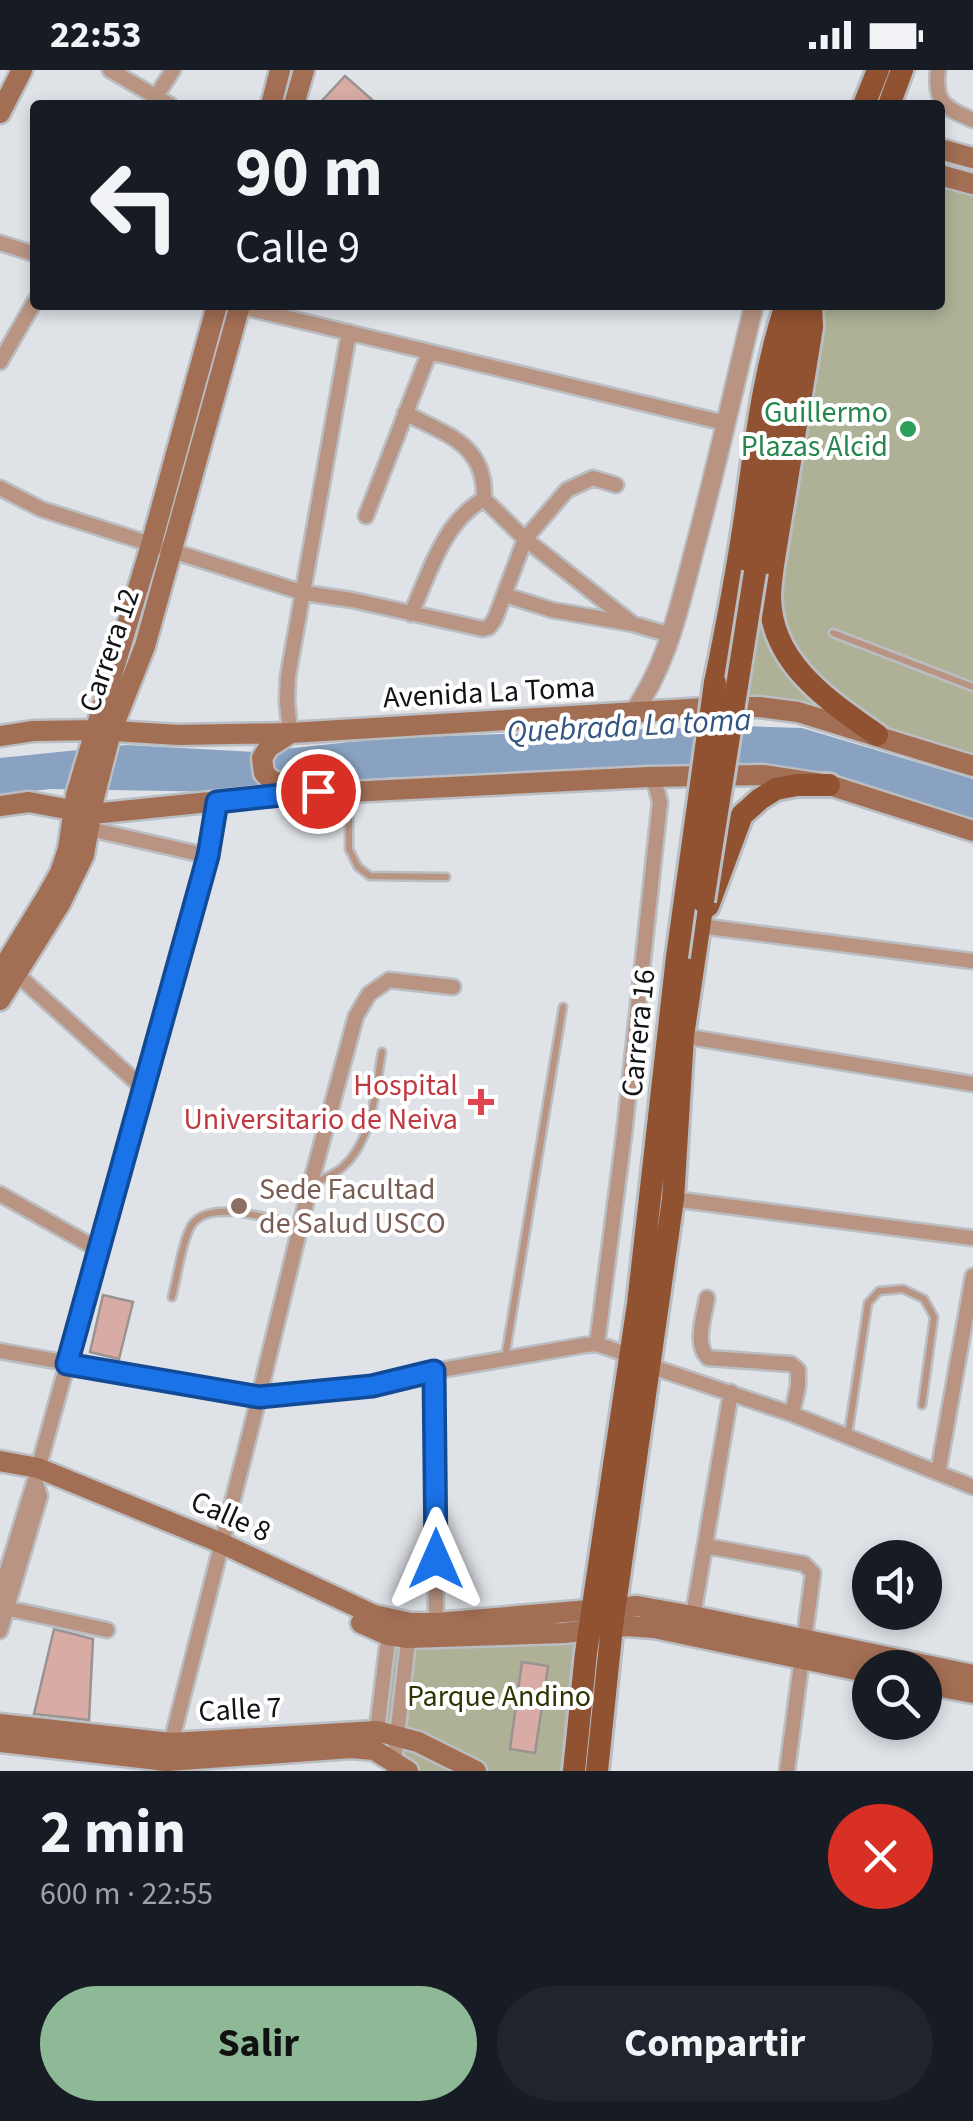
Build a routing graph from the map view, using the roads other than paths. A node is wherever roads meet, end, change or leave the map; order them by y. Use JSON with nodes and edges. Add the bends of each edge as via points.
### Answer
{"nodes":[{"id":1,"x":22,"y":70,"type":"edge"},
{"id":2,"x":110,"y":70,"type":"edge"},
{"id":3,"x":172,"y":70,"type":"edge"},
{"id":4,"x":280,"y":70,"type":"edge"},
{"id":5,"x":304,"y":70,"type":"edge"},
{"id":6,"x":878,"y":70,"type":"edge"},
{"id":7,"x":902,"y":70,"type":"edge"},
{"id":8,"x":938,"y":70,"type":"edge"},
{"id":9,"x":150,"y":100,"type":"edge"},
{"id":10,"x":154,"y":100,"type":"edge"},
{"id":11,"x":272,"y":100,"type":"edge"},
{"id":12,"x":295,"y":100,"type":"edge"},
{"id":13,"x":866,"y":100,"type":"edge"},
{"id":14,"x":891,"y":100,"type":"edge"},
{"id":15,"x":942,"y":100,"type":"edge"},
{"id":16,"x":945,"y":105,"type":"edge"},
{"id":17,"x":0,"y":113,"type":"edge"},
{"id":18,"x":973,"y":120,"type":"edge"},
{"id":19,"x":945,"y":150,"type":"edge"},
{"id":20,"x":973,"y":158,"type":"edge"},
{"id":21,"x":945,"y":176,"type":"edge"},
{"id":22,"x":973,"y":184,"type":"edge"},
{"id":23,"x":0,"y":243,"type":"edge"},
{"id":24,"x":30,"y":252,"type":"edge"},
{"id":25,"x":30,"y":310,"type":"edge"},
{"id":26,"x":216,"y":310,"type":"edge"},
{"id":27,"x":237,"y":310,"type":"edge"},
{"id":28,"x":255,"y":310,"type":"edge"},
{"id":29,"x":753,"y":310,"type":"edge"},
{"id":30,"x":785,"y":310,"type":"edge"},
{"id":31,"x":806,"y":310,"type":"edge"},
{"id":32,"x":809,"y":310,"type":"edge"},
{"id":33,"x":349,"y":332,"type":"junction"},
{"id":34,"x":429,"y":354,"type":"junction"},
{"id":35,"x":0,"y":362,"type":"edge"},
{"id":36,"x":404,"y":413,"type":"junction"},
{"id":37,"x":725,"y":423,"type":"junction"},
{"id":38,"x":616,"y":485,"type":"dead end"},
{"id":39,"x":0,"y":488,"type":"edge"},
{"id":40,"x":484,"y":499,"type":"junction"},
{"id":41,"x":366,"y":516,"type":"dead end"},
{"id":42,"x":525,"y":539,"type":"junction"},
{"id":43,"x":151,"y":545,"type":"junction"},
{"id":44,"x":173,"y":553,"type":"junction"},
{"id":45,"x":746,"y":570,"type":"junction"},
{"id":46,"x":304,"y":593,"type":"junction"},
{"id":47,"x":506,"y":595,"type":"junction"},
{"id":48,"x":411,"y":614,"type":"junction"},
{"id":49,"x":633,"y":624,"type":"junction"},
{"id":50,"x":833,"y":632,"type":"dead end"},
{"id":51,"x":671,"y":635,"type":"junction"},
{"id":52,"x":973,"y":687,"type":"edge"},
{"id":53,"x":632,"y":714,"type":"junction"},
{"id":54,"x":290,"y":733,"type":"junction"},
{"id":55,"x":103,"y":734,"type":"junction"},
{"id":56,"x":877,"y":735,"type":"junction"},
{"id":57,"x":0,"y":736,"type":"edge"},
{"id":58,"x":973,"y":766,"type":"edge"},
{"id":59,"x":649,"y":776,"type":"junction"},
{"id":60,"x":830,"y":786,"type":"junction"},
{"id":61,"x":318,"y":791,"type":"junction"},
{"id":62,"x":349,"y":792,"type":"junction"},
{"id":63,"x":217,"y":802,"type":"junction"},
{"id":64,"x":0,"y":806,"type":"edge"},
{"id":65,"x":85,"y":809,"type":"junction"},
{"id":66,"x":973,"y":831,"type":"edge"},
{"id":67,"x":208,"y":856,"type":"junction"},
{"id":68,"x":446,"y":877,"type":"dead end"},
{"id":69,"x":702,"y":917,"type":"junction"},
{"id":70,"x":973,"y":961,"type":"edge"},
{"id":71,"x":6,"y":968,"type":"edge"},
{"id":72,"x":453,"y":987,"type":"dead end"},
{"id":73,"x":0,"y":1000,"type":"edge"},
{"id":74,"x":563,"y":1007,"type":"dead end"},
{"id":75,"x":683,"y":1036,"type":"junction"},
{"id":76,"x":382,"y":1052,"type":"dead end"},
{"id":77,"x":973,"y":1084,"type":"edge"},
{"id":78,"x":144,"y":1088,"type":"junction"},
{"id":79,"x":310,"y":1186,"type":"junction"},
{"id":80,"x":0,"y":1194,"type":"edge"},
{"id":81,"x":673,"y":1198,"type":"junction"},
{"id":82,"x":300,"y":1226,"type":"junction"},
{"id":83,"x":973,"y":1238,"type":"edge"},
{"id":84,"x":98,"y":1250,"type":"junction"},
{"id":85,"x":973,"y":1276,"type":"edge"},
{"id":86,"x":172,"y":1297,"type":"dead end"},
{"id":87,"x":707,"y":1298,"type":"dead end"},
{"id":88,"x":597,"y":1344,"type":"junction"},
{"id":89,"x":0,"y":1351,"type":"edge"},
{"id":90,"x":505,"y":1359,"type":"junction"},
{"id":91,"x":641,"y":1361,"type":"junction"},
{"id":92,"x":67,"y":1364,"type":"junction"},
{"id":93,"x":434,"y":1371,"type":"junction"},
{"id":94,"x":731,"y":1392,"type":"junction"},
{"id":95,"x":259,"y":1397,"type":"junction"},
{"id":96,"x":922,"y":1405,"type":"dead end"},
{"id":97,"x":792,"y":1414,"type":"junction"},
{"id":98,"x":848,"y":1437,"type":"junction"},
{"id":99,"x":0,"y":1461,"type":"edge"},
{"id":100,"x":0,"y":1473,"type":"edge"},
{"id":101,"x":938,"y":1473,"type":"junction"},
{"id":102,"x":36,"y":1474,"type":"junction"},
{"id":103,"x":973,"y":1487,"type":"edge"},
{"id":104,"x":706,"y":1546,"type":"junction"},
{"id":105,"x":219,"y":1549,"type":"junction"},
{"id":106,"x":2,"y":1603,"type":"edge"},
{"id":107,"x":693,"y":1616,"type":"junction"},
{"id":108,"x":603,"y":1618,"type":"junction"},
{"id":109,"x":399,"y":1629,"type":"junction"},
{"id":110,"x":108,"y":1630,"type":"dead end"},
{"id":111,"x":436,"y":1630,"type":"junction"},
{"id":112,"x":0,"y":1631,"type":"edge"},
{"id":113,"x":803,"y":1649,"type":"junction"},
{"id":114,"x":852,"y":1667,"type":"edge"},
{"id":115,"x":973,"y":1675,"type":"edge"},
{"id":116,"x":942,"y":1687,"type":"edge"},
{"id":117,"x":973,"y":1693,"type":"edge"},
{"id":118,"x":0,"y":1724,"type":"edge"},
{"id":119,"x":382,"y":1739,"type":"junction"},
{"id":120,"x":0,"y":1742,"type":"edge"},
{"id":121,"x":167,"y":1758,"type":"edge"},
{"id":122,"x":444,"y":1761,"type":"edge"},
{"id":123,"x":399,"y":1768,"type":"edge"},
{"id":124,"x":476,"y":1771,"type":"edge"},
{"id":125,"x":574,"y":1771,"type":"edge"},
{"id":126,"x":596,"y":1771,"type":"edge"},
{"id":127,"x":787,"y":1771,"type":"edge"}],
"edges":[{"from":1,"to":17,"type":"main road"},
{"from":2,"to":9,"type":"street"},
{"from":3,"to":10,"type":"street"},
{"from":4,"to":11,"type":"main road"},
{"from":5,"to":12,"type":"main road"},
{"from":6,"to":13,"type":"main road"},
{"from":7,"to":14,"type":"main road"},
{"from":8,"to":15,"type":"street"},
{"from":16,"to":18,"type":"street"},
{"from":19,"to":20,"type":"main road"},
{"from":21,"to":22,"type":"main road"},
{"from":23,"to":24,"type":"street"},
{"from":25,"to":35,"type":"street"},
{"from":26,"to":43,"type":"main road","name":"Carrera 12"},
{"from":27,"to":44,"type":"main road","name":"Carrera 12"},
{"from":28,"to":33,"type":"street"},
{"from":29,"to":37,"type":"street"},
{"from":30,"to":45,"type":"main road","name":"Carrera 16","via":[[761,404]]},
{"from":31,"to":45,"type":"main road","name":"Carrera 16"},
{"from":32,"to":56,"type":"main road","via":[[812,328],[771,608],[781,644],[807,681]]},
{"from":33,"to":34,"type":"street"},
{"from":33,"to":46,"type":"street"},
{"from":34,"to":36,"type":"street"},
{"from":34,"to":37,"type":"street"},
{"from":36,"to":40,"type":"street","via":[[464,444],[485,479]]},
{"from":36,"to":41,"type":"street"},
{"from":37,"to":51,"type":"street"},
{"from":38,"to":42,"type":"street","via":[[593,478],[567,490]]},
{"from":39,"to":43,"type":"street","via":[[40,509]]},
{"from":40,"to":42,"type":"street"},
{"from":40,"to":48,"type":"street","via":[[450,528]]},
{"from":42,"to":47,"type":"street"},
{"from":42,"to":49,"type":"street"},
{"from":43,"to":44,"type":"street"},
{"from":43,"to":55,"type":"main road","name":"Carrera 12"},
{"from":44,"to":46,"type":"street"},
{"from":44,"to":55,"type":"main road","name":"Carrera 12","via":[[146,646]]},
{"from":45,"to":69,"type":"main road","name":"Carrera 16","bridge":true},
{"from":45,"to":91,"type":"main road","name":"Carrera 16","bridge":true,"via":[[715,683],[677,957]]},
{"from":46,"to":48,"type":"street"},
{"from":46,"to":54,"type":"street","via":[[288,676]]},
{"from":47,"to":48,"type":"street","via":[[496,619],[483,629]]},
{"from":47,"to":49,"type":"street"},
{"from":49,"to":51,"type":"street"},
{"from":50,"to":52,"type":"lane"},
{"from":51,"to":53,"type":"street"},
{"from":53,"to":54,"type":"main road","name":"Avenida La Toma"},
{"from":53,"to":56,"type":"main road","name":"Avenida La Toma","via":[[758,707]]},
{"from":54,"to":55,"type":"main road","name":"Avenida La Toma"},
{"from":54,"to":61,"type":"main road","via":[[269,747],[264,773],[272,781]]},
{"from":55,"to":57,"type":"main road","name":"Avenida La Toma"},
{"from":55,"to":65,"type":"main road","name":"Carrera 12"},
{"from":56,"to":58,"type":"main road","name":"Avenida La Toma"},
{"from":59,"to":60,"type":"main road","via":[[762,775]]},
{"from":59,"to":62,"type":"main road"},
{"from":59,"to":88,"type":"street","via":[[660,802]]},
{"from":60,"to":66,"type":"main road"},
{"from":60,"to":69,"type":"main road","via":[[776,789],[742,815]]},
{"from":61,"to":62,"type":"main road"},
{"from":61,"to":63,"type":"main road"},
{"from":62,"to":68,"type":"lane","via":[[349,849],[358,867],[370,876]]},
{"from":63,"to":65,"type":"main road"},
{"from":63,"to":67,"type":"street"},
{"from":64,"to":65,"type":"main road","via":[[29,802]]},
{"from":65,"to":67,"type":"street"},
{"from":65,"to":71,"type":"main road","name":"Carrera 12","via":[[60,873]]},
{"from":67,"to":78,"type":"street"},
{"from":69,"to":70,"type":"street"},
{"from":69,"to":75,"type":"main road","name":"Carrera 16"},
{"from":71,"to":73,"type":"main road","name":"Carrera 12"},
{"from":71,"to":78,"type":"street"},
{"from":72,"to":79,"type":"street","via":[[389,980],[369,994],[356,1016]]},
{"from":74,"to":90,"type":"lane"},
{"from":75,"to":77,"type":"street"},
{"from":75,"to":81,"type":"main road","name":"Carrera 16"},
{"from":76,"to":79,"type":"lane","via":[[369,1123],[354,1154]]},
{"from":78,"to":84,"type":"street"},
{"from":79,"to":82,"type":"street"},
{"from":80,"to":84,"type":"street"},
{"from":81,"to":83,"type":"street"},
{"from":81,"to":91,"type":"main road","name":"Carrera 16"},
{"from":82,"to":86,"type":"lane","via":[[221,1210],[202,1215],[191,1225]]},
{"from":82,"to":95,"type":"street"},
{"from":84,"to":92,"type":"street"},
{"from":85,"to":101,"type":"street"},
{"from":87,"to":97,"type":"street","via":[[702,1352],[708,1358],[790,1364],[798,1370]]},
{"from":88,"to":90,"type":"street"},
{"from":88,"to":91,"type":"street"},
{"from":89,"to":92,"type":"street"},
{"from":90,"to":93,"type":"street"},
{"from":91,"to":94,"type":"street"},
{"from":91,"to":108,"type":"main road","name":"Carrera 16"},
{"from":92,"to":95,"type":"street"},
{"from":92,"to":102,"type":"street"},
{"from":93,"to":95,"type":"street","via":[[372,1386]]},
{"from":93,"to":111,"type":"street"},
{"from":94,"to":97,"type":"street"},
{"from":94,"to":104,"type":"street"},
{"from":95,"to":105,"type":"street"},
{"from":96,"to":98,"type":"lane","via":[[934,1317],[924,1299],[902,1289],[880,1291],[868,1303]]},
{"from":97,"to":98,"type":"street"},
{"from":98,"to":101,"type":"street"},
{"from":99,"to":102,"type":"main road","name":"Calle 8"},
{"from":100,"to":102,"type":"main road","name":"Calle 8"},
{"from":101,"to":103,"type":"street"},
{"from":102,"to":105,"type":"main road","name":"Calle 8"},
{"from":102,"to":106,"type":"street"},
{"from":104,"to":107,"type":"street"},
{"from":104,"to":113,"type":"street","via":[[809,1567]]},
{"from":105,"to":109,"type":"main road","name":"Calle 8"},
{"from":105,"to":121,"type":"street"},
{"from":106,"to":110,"type":"street"},
{"from":106,"to":112,"type":"street"},
{"from":107,"to":108,"type":"main road","via":[[637,1606]]},
{"from":107,"to":113,"type":"main road"},
{"from":108,"to":111,"type":"main road","name":"Calle 8"},
{"from":108,"to":113,"type":"main road"},
{"from":108,"to":125,"type":"main road","name":"Carrera 16"},
{"from":108,"to":126,"type":"main road","name":"Carrera 16"},
{"from":109,"to":111,"type":"main road","name":"Calle 8"},
{"from":109,"to":119,"type":"street"},
{"from":113,"to":114,"type":"main road"},
{"from":113,"to":115,"type":"main road"},
{"from":113,"to":127,"type":"street"},
{"from":116,"to":117,"type":"main road"},
{"from":118,"to":121,"type":"main road","name":"Calle 7"},
{"from":119,"to":121,"type":"main road","name":"Calle 7","via":[[351,1748]]},
{"from":119,"to":122,"type":"main road","name":"Calle 7"},
{"from":119,"to":123,"type":"main road","name":"Calle 7"},
{"from":120,"to":121,"type":"main road","name":"Calle 7"},
{"from":122,"to":124,"type":"main road","name":"Calle 7"}]}
